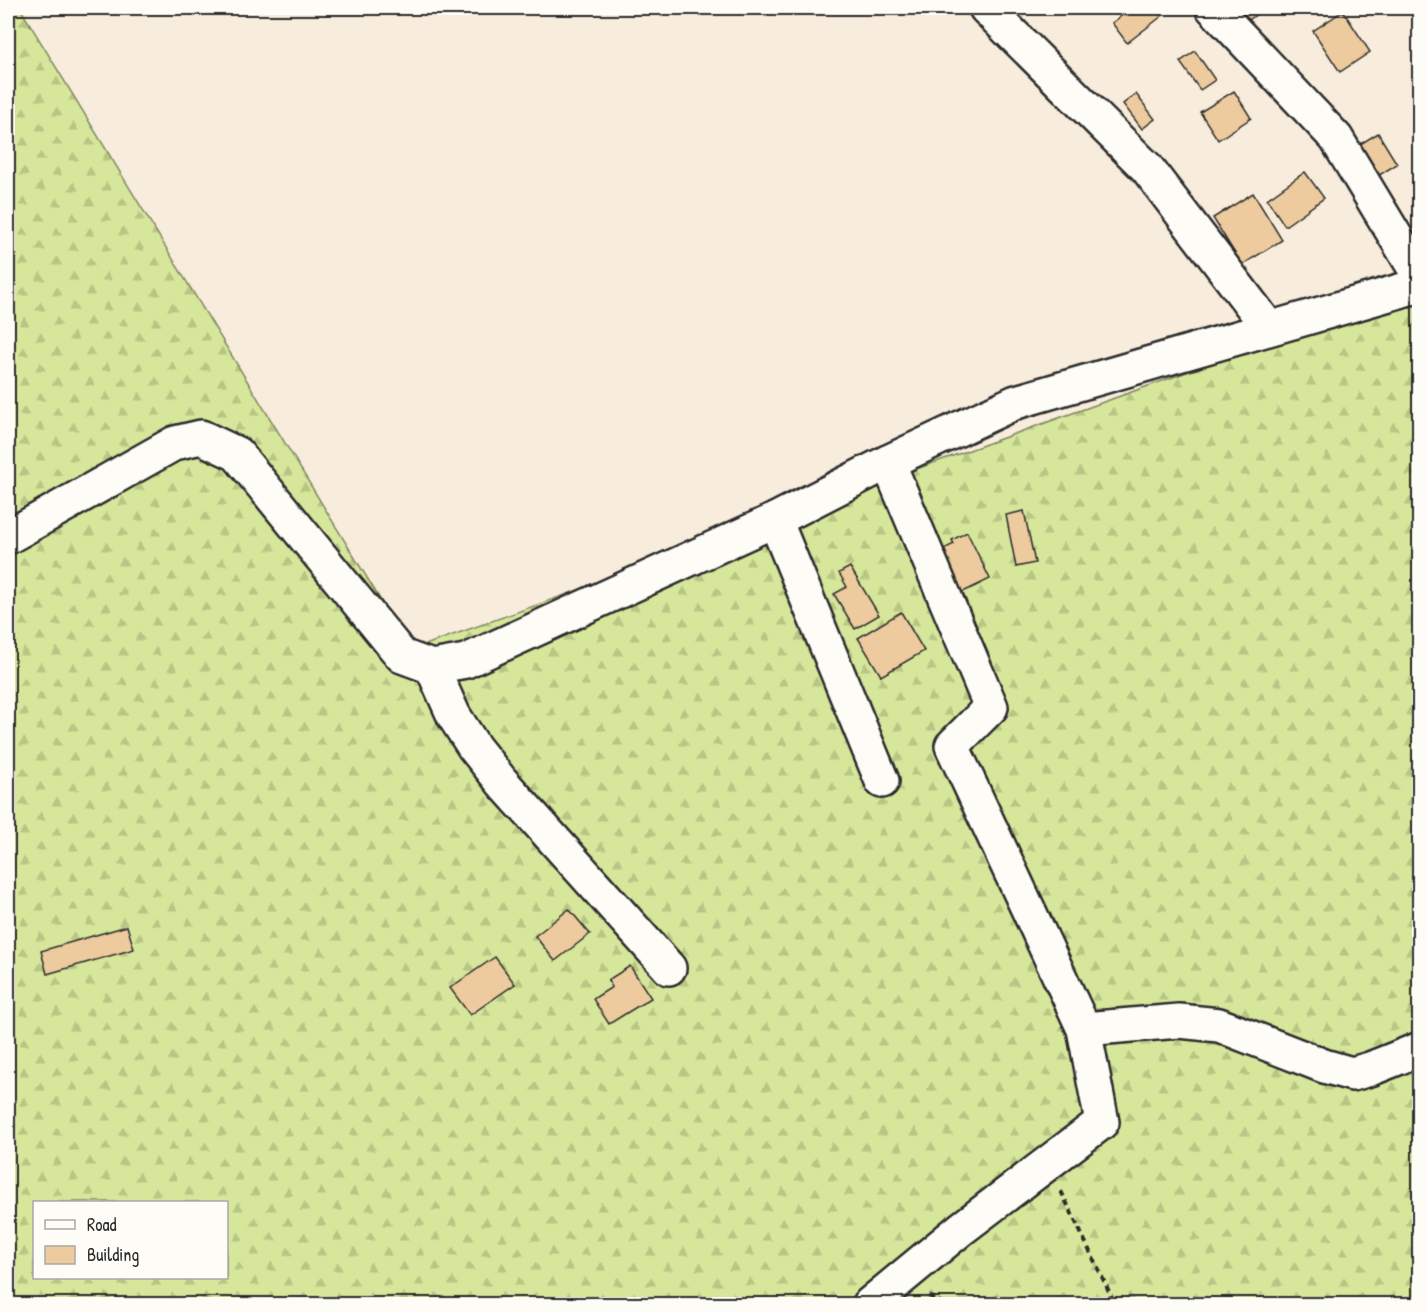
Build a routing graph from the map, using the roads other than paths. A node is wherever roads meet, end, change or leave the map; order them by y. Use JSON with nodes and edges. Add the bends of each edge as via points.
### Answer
{"nodes":[{"id":1,"x":986,"y":8,"type":"edge"},
{"id":2,"x":1213,"y":8,"type":"edge"},
{"id":3,"x":1419,"y":277,"type":"edge"},
{"id":4,"x":1419,"y":285,"type":"edge"},
{"id":5,"x":1269,"y":328,"type":"junction"},
{"id":6,"x":888,"y":462,"type":"junction"},
{"id":7,"x":775,"y":520,"type":"junction"},
{"id":8,"x":8,"y":537,"type":"edge"},
{"id":9,"x":432,"y":667,"type":"junction"},
{"id":10,"x":882,"y":781,"type":"dead end"},
{"id":11,"x":669,"y":968,"type":"dead end"},
{"id":12,"x":1084,"y":1029,"type":"junction"},
{"id":13,"x":1419,"y":1049,"type":"edge"},
{"id":14,"x":870,"y":1305,"type":"edge"}],
"edges":[{"from":1,"to":5,"type":"street","via":[[1147,168]]},
{"from":2,"to":3,"type":"street","via":[[1336,138]]},
{"from":4,"to":5,"type":"street"},
{"from":5,"to":6,"type":"street","via":[[1016,402]]},
{"from":6,"to":7,"type":"street"},
{"from":6,"to":12,"type":"street","via":[[991,707],[952,746]]},
{"from":7,"to":9,"type":"street","via":[[466,661]]},
{"from":7,"to":10,"type":"street"},
{"from":8,"to":9,"type":"street","via":[[175,443],[201,437],[237,454],[402,656]]},
{"from":9,"to":11,"type":"street","via":[[454,716],[474,747]]},
{"from":12,"to":13,"type":"street","via":[[1179,1021],[1219,1025],[1352,1074]]},
{"from":12,"to":14,"type":"street","via":[[1102,1122],[961,1229]]}]}
